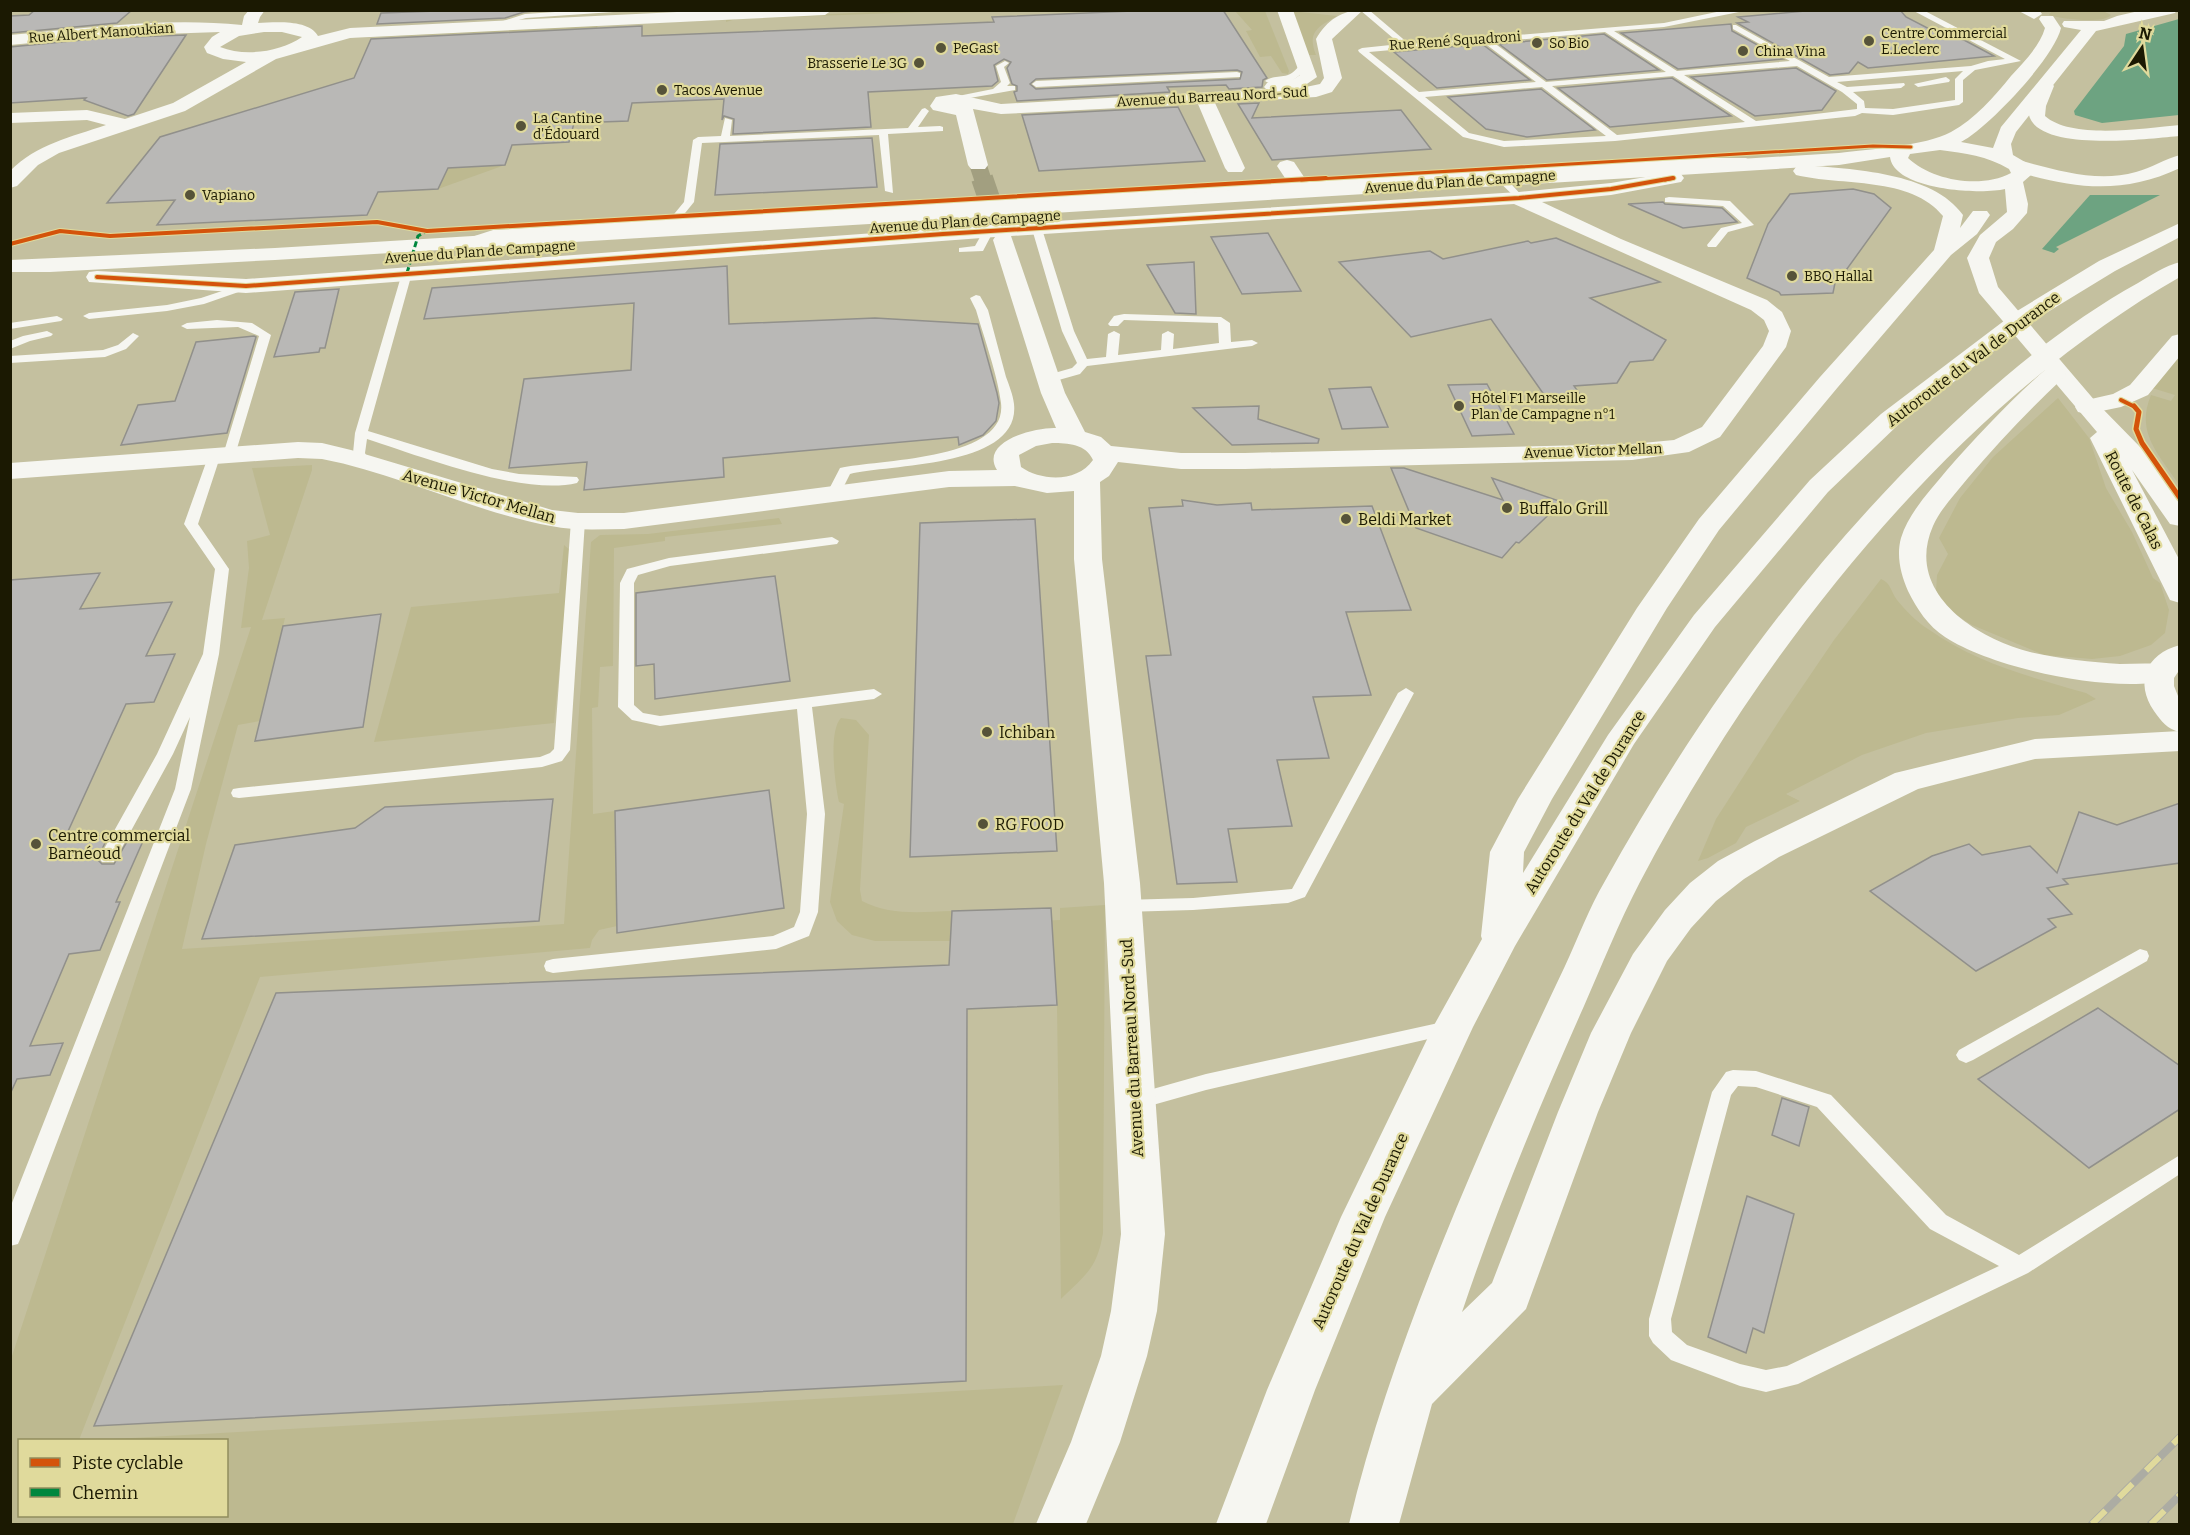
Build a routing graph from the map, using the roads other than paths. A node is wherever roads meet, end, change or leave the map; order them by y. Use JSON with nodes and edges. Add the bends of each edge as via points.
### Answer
{"nodes":[{"id":1,"x":258,"y":10,"type":"edge"},
{"id":2,"x":638,"y":10,"type":"edge"},
{"id":3,"x":774,"y":10,"type":"edge"},
{"id":4,"x":825,"y":10,"type":"edge"},
{"id":5,"x":1285,"y":10,"type":"edge"},
{"id":6,"x":1356,"y":10,"type":"edge"},
{"id":7,"x":1364,"y":10,"type":"edge"},
{"id":8,"x":1694,"y":10,"type":"edge"},
{"id":9,"x":1745,"y":10,"type":"edge"},
{"id":10,"x":1916,"y":10,"type":"edge"},
{"id":11,"x":2170,"y":10,"type":"edge"},
{"id":12,"x":2033,"y":14,"type":"edge"},
{"id":13,"x":2119,"y":15,"type":"edge"},
{"id":14,"x":1709,"y":16,"type":"junction"},
{"id":15,"x":509,"y":17,"type":"edge"},
{"id":16,"x":2092,"y":26,"type":"junction"},
{"id":17,"x":282,"y":27,"type":"junction"},
{"id":18,"x":1605,"y":28,"type":"junction"},
{"id":19,"x":249,"y":30,"type":"junction"},
{"id":20,"x":305,"y":37,"type":"junction"},
{"id":21,"x":1484,"y":39,"type":"junction"},
{"id":22,"x":10,"y":40,"type":"edge"},
{"id":23,"x":219,"y":40,"type":"junction"},
{"id":24,"x":1406,"y":45,"type":"junction"},
{"id":25,"x":1993,"y":51,"type":"junction"},
{"id":26,"x":273,"y":54,"type":"junction"},
{"id":27,"x":2024,"y":62,"type":"junction"},
{"id":28,"x":1005,"y":63,"type":"dead end"},
{"id":29,"x":1801,"y":63,"type":"junction"},
{"id":30,"x":1988,"y":63,"type":"junction"},
{"id":31,"x":1304,"y":65,"type":"junction"},
{"id":32,"x":1972,"y":68,"type":"junction"},
{"id":33,"x":1673,"y":73,"type":"junction"},
{"id":34,"x":1237,"y":75,"type":"dead end"},
{"id":35,"x":1959,"y":79,"type":"junction"},
{"id":36,"x":228,"y":80,"type":"junction"},
{"id":37,"x":1827,"y":80,"type":"junction"},
{"id":38,"x":1269,"y":81,"type":"dead end"},
{"id":39,"x":1036,"y":84,"type":"dead end"},
{"id":40,"x":1542,"y":84,"type":"junction"},
{"id":41,"x":1918,"y":84,"type":"dead end"},
{"id":42,"x":1901,"y":86,"type":"dead end"},
{"id":43,"x":2045,"y":86,"type":"junction"},
{"id":44,"x":997,"y":90,"type":"junction"},
{"id":45,"x":1845,"y":90,"type":"junction"},
{"id":46,"x":1415,"y":95,"type":"junction"},
{"id":47,"x":1204,"y":98,"type":"junction"},
{"id":48,"x":963,"y":104,"type":"junction"},
{"id":49,"x":1861,"y":110,"type":"junction"},
{"id":50,"x":925,"y":111,"type":"dead end"},
{"id":51,"x":10,"y":118,"type":"edge"},
{"id":52,"x":728,"y":120,"type":"dead end"},
{"id":53,"x":1753,"y":123,"type":"junction"},
{"id":54,"x":123,"y":124,"type":"junction"},
{"id":55,"x":940,"y":129,"type":"dead end"},
{"id":56,"x":911,"y":130,"type":"junction"},
{"id":57,"x":2180,"y":130,"type":"edge"},
{"id":58,"x":883,"y":132,"type":"junction"},
{"id":59,"x":725,"y":138,"type":"junction"},
{"id":60,"x":1615,"y":138,"type":"junction"},
{"id":61,"x":1911,"y":148,"type":"junction"},
{"id":62,"x":1526,"y":152,"type":"junction"},
{"id":63,"x":2180,"y":161,"type":"edge"},
{"id":64,"x":978,"y":165,"type":"tunnel mouth"},
{"id":65,"x":1287,"y":166,"type":"dead end"},
{"id":66,"x":1797,"y":166,"type":"junction"},
{"id":67,"x":1235,"y":168,"type":"dead end"},
{"id":68,"x":1545,"y":169,"type":"junction"},
{"id":69,"x":2012,"y":169,"type":"junction"},
{"id":70,"x":1921,"y":176,"type":"junction"},
{"id":71,"x":1674,"y":178,"type":"junction"},
{"id":72,"x":10,"y":182,"type":"edge"},
{"id":73,"x":1298,"y":183,"type":"junction"},
{"id":74,"x":1943,"y":183,"type":"junction"},
{"id":75,"x":1504,"y":184,"type":"junction"},
{"id":76,"x":890,"y":191,"type":"dead end"},
{"id":77,"x":1572,"y":194,"type":"junction"},
{"id":78,"x":1668,"y":200,"type":"dead end"},
{"id":79,"x":1042,"y":212,"type":"junction"},
{"id":80,"x":1980,"y":215,"type":"junction"},
{"id":81,"x":674,"y":221,"type":"junction"},
{"id":82,"x":1572,"y":223,"type":"junction"},
{"id":83,"x":2180,"y":228,"type":"edge"},
{"id":84,"x":995,"y":236,"type":"junction"},
{"id":85,"x":1987,"y":238,"type":"junction"},
{"id":86,"x":452,"y":244,"type":"junction"},
{"id":87,"x":1712,"y":245,"type":"dead end"},
{"id":88,"x":963,"y":250,"type":"dead end"},
{"id":89,"x":1944,"y":251,"type":"junction"},
{"id":90,"x":10,"y":266,"type":"edge"},
{"id":91,"x":2180,"y":268,"type":"edge"},
{"id":92,"x":407,"y":273,"type":"junction"},
{"id":93,"x":2180,"y":273,"type":"edge"},
{"id":94,"x":97,"y":277,"type":"junction"},
{"id":95,"x":10,"y":286,"type":"edge"},
{"id":96,"x":246,"y":286,"type":"junction"},
{"id":97,"x":976,"y":298,"type":"dead end"},
{"id":98,"x":167,"y":308,"type":"junction"},
{"id":99,"x":57,"y":319,"type":"dead end"},
{"id":100,"x":86,"y":321,"type":"dead end"},
{"id":101,"x":141,"y":325,"type":"dead end"},
{"id":102,"x":10,"y":326,"type":"edge"},
{"id":103,"x":187,"y":326,"type":"dead end"},
{"id":104,"x":1168,"y":326,"type":"junction"},
{"id":105,"x":47,"y":334,"type":"dead end"},
{"id":106,"x":133,"y":336,"type":"dead end"},
{"id":107,"x":2180,"y":341,"type":"edge"},
{"id":108,"x":1252,"y":343,"type":"dead end"},
{"id":109,"x":10,"y":346,"type":"edge"},
{"id":110,"x":1225,"y":346,"type":"junction"},
{"id":111,"x":1167,"y":353,"type":"junction"},
{"id":112,"x":10,"y":360,"type":"edge"},
{"id":113,"x":1112,"y":360,"type":"junction"},
{"id":114,"x":1083,"y":363,"type":"junction"},
{"id":115,"x":2048,"y":365,"type":"junction"},
{"id":116,"x":1051,"y":386,"type":"junction"},
{"id":117,"x":2087,"y":407,"type":"junction"},
{"id":118,"x":361,"y":433,"type":"junction"},
{"id":119,"x":1076,"y":437,"type":"junction"},
{"id":120,"x":1028,"y":439,"type":"junction"},
{"id":121,"x":221,"y":456,"type":"junction"},
{"id":122,"x":363,"y":462,"type":"junction"},
{"id":123,"x":1098,"y":467,"type":"junction"},
{"id":124,"x":10,"y":471,"type":"edge"},
{"id":125,"x":1023,"y":473,"type":"junction"},
{"id":126,"x":572,"y":480,"type":"dead end"},
{"id":127,"x":832,"y":495,"type":"junction"},
{"id":128,"x":2179,"y":517,"type":"edge"},
{"id":129,"x":578,"y":521,"type":"junction"},
{"id":130,"x":832,"y":541,"type":"dead end"},
{"id":131,"x":1088,"y":560,"type":"junction"},
{"id":132,"x":2180,"y":594,"type":"edge"},
{"id":133,"x":211,"y":654,"type":"junction"},
{"id":134,"x":2169,"y":664,"type":"edge"},
{"id":135,"x":1406,"y":693,"type":"dead end"},
{"id":136,"x":874,"y":694,"type":"dead end"},
{"id":137,"x":804,"y":703,"type":"junction"},
{"id":138,"x":2180,"y":722,"type":"edge"},
{"id":139,"x":2180,"y":741,"type":"edge"},
{"id":140,"x":239,"y":793,"type":"dead end"},
{"id":141,"x":108,"y":858,"type":"dead end"},
{"id":142,"x":1123,"y":906,"type":"junction"},
{"id":143,"x":1498,"y":944,"type":"junction"},
{"id":144,"x":2140,"y":956,"type":"dead end"},
{"id":145,"x":553,"y":966,"type":"dead end"},
{"id":146,"x":1453,"y":1027,"type":"junction"},
{"id":147,"x":1966,"y":1055,"type":"dead end"},
{"id":148,"x":1135,"y":1102,"type":"junction"},
{"id":149,"x":2180,"y":1163,"type":"edge"},
{"id":150,"x":10,"y":1237,"type":"edge"},
{"id":151,"x":2020,"y":1266,"type":"junction"},
{"id":152,"x":1411,"y":1393,"type":"junction"},
{"id":153,"x":1061,"y":1524,"type":"edge"},
{"id":154,"x":1241,"y":1524,"type":"edge"},
{"id":155,"x":1374,"y":1524,"type":"edge"}],
"edges":[{"from":1,"to":17,"type":"main road","via":[[262,17]]},
{"from":1,"to":19,"type":"main road","via":[[251,18]]},
{"from":1,"to":23,"type":"main road","via":[[237,20]]},
{"from":2,"to":15,"type":"lane"},
{"from":3,"to":15,"type":"main road"},
{"from":4,"to":20,"type":"main road"},
{"from":5,"to":31,"type":"main road","name":"Avenue du Barreau Nord-Sud"},
{"from":6,"to":47,"type":"main road","name":"Avenue du Barreau Nord-Sud","via":[[1324,39],[1333,78],[1326,88],[1302,93]]},
{"from":7,"to":24,"type":"lane"},
{"from":8,"to":14,"type":"lane"},
{"from":9,"to":14,"type":"lane","name":"Rue René Squadroni"},
{"from":10,"to":25,"type":"lane"},
{"from":11,"to":13,"type":"main road"},
{"from":12,"to":16,"type":"main road"},
{"from":12,"to":27,"type":"main road","via":[[2053,28],[2051,36]]},
{"from":13,"to":16,"type":"main road","via":[[2113,24]]},
{"from":14,"to":18,"type":"lane","name":"Rue René Squadroni","via":[[1664,25]]},
{"from":14,"to":29,"type":"lane"},
{"from":15,"to":20,"type":"main road"},
{"from":16,"to":43,"type":"main road"},
{"from":17,"to":19,"type":"main road"},
{"from":17,"to":20,"type":"main road"},
{"from":18,"to":21,"type":"lane","name":"Rue René Squadroni"},
{"from":18,"to":33,"type":"lane"},
{"from":19,"to":23,"type":"main road"},
{"from":20,"to":26,"type":"main road"},
{"from":21,"to":24,"type":"lane","name":"Rue René Squadroni"},
{"from":21,"to":40,"type":"lane"},
{"from":22,"to":23,"type":"main road","name":"Rue Albert Manoukian","via":[[192,27],[211,30]]},
{"from":23,"to":26,"type":"main road","via":[[247,57]]},
{"from":23,"to":36,"type":"main road","via":[[234,63]]},
{"from":24,"to":46,"type":"lane","name":"Rue René Squadroni","via":[[1362,50]]},
{"from":25,"to":27,"type":"lane"},
{"from":25,"to":30,"type":"lane","via":[[1995,56]]},
{"from":26,"to":36,"type":"main road"},
{"from":27,"to":30,"type":"lane"},
{"from":27,"to":61,"type":"main road","via":[[1975,124],[1947,140]]},
{"from":28,"to":44,"type":"lane","via":[[1000,66],[1006,83]]},
{"from":29,"to":33,"type":"lane"},
{"from":29,"to":37,"type":"lane"},
{"from":30,"to":32,"type":"lane"},
{"from":31,"to":38,"type":"lane","via":[[1298,76]]},
{"from":31,"to":48,"type":"main road","name":"Avenue du Barreau Nord-Sud","via":[[1309,77],[1278,86]]},
{"from":32,"to":35,"type":"lane"},
{"from":32,"to":37,"type":"lane"},
{"from":33,"to":40,"type":"lane"},
{"from":33,"to":53,"type":"lane"},
{"from":34,"to":39,"type":"lane"},
{"from":35,"to":41,"type":"lane"},
{"from":35,"to":49,"type":"lane","name":"Rue René Squadroni","via":[[1959,102],[1893,112]]},
{"from":36,"to":54,"type":"main road","via":[[178,107]]},
{"from":37,"to":45,"type":"lane"},
{"from":40,"to":46,"type":"lane"},
{"from":40,"to":60,"type":"lane"},
{"from":42,"to":45,"type":"lane"},
{"from":43,"to":57,"type":"main road","via":[[2037,118],[2059,130],[2108,136]]},
{"from":43,"to":69,"type":"main road","via":[[2007,131],[2002,144]]},
{"from":44,"to":48,"type":"lane"},
{"from":44,"to":48,"type":"lane","via":[[1012,89]]},
{"from":45,"to":49,"type":"lane","via":[[1861,103]]},
{"from":46,"to":62,"type":"lane","name":"Rue René Squadroni","via":[[1466,135]]},
{"from":47,"to":48,"type":"main road","name":"Avenue du Barreau Nord-Sud","via":[[1001,110]]},
{"from":47,"to":67,"type":"main road"},
{"from":48,"to":64,"type":"main road"},
{"from":49,"to":53,"type":"lane","name":"Rue René Squadroni"},
{"from":50,"to":56,"type":"lane"},
{"from":51,"to":54,"type":"main road","via":[[87,115]]},
{"from":52,"to":59,"type":"lane"},
{"from":53,"to":60,"type":"lane","name":"Rue René Squadroni"},
{"from":54,"to":72,"type":"main road","via":[[44,153]]},
{"from":55,"to":56,"type":"lane"},
{"from":56,"to":58,"type":"lane"},
{"from":58,"to":59,"type":"lane"},
{"from":58,"to":76,"type":"lane"},
{"from":59,"to":81,"type":"lane","via":[[696,142],[689,202]]},
{"from":60,"to":62,"type":"lane","name":"Rue René Squadroni"},
{"from":61,"to":66,"type":"main road","name":"Avenue du Plan de Campagne"},
{"from":61,"to":69,"type":"main road","via":[[1963,146]]},
{"from":61,"to":70,"type":"main road","via":[[1898,159]]},
{"from":62,"to":68,"type":"lane"},
{"from":63,"to":69,"type":"main road","via":[[2152,175],[2114,182]]},
{"from":65,"to":73,"type":"main road"},
{"from":66,"to":68,"type":"lane","via":[[1694,160]]},
{"from":66,"to":70,"type":"main road","name":"Avenue du Plan de Campagne"},
{"from":66,"to":71,"type":"main road","name":"Avenue du Plan de Campagne"},
{"from":66,"to":75,"type":"main road","name":"Avenue du Plan de Campagne"},
{"from":66,"to":89,"type":"main road","via":[[1893,183],[1941,202],[1953,215]]},
{"from":68,"to":75,"type":"lane"},
{"from":69,"to":74,"type":"main road","via":[[1995,186]]},
{"from":69,"to":85,"type":"main road","via":[[2017,213]]},
{"from":70,"to":74,"type":"main road"},
{"from":71,"to":75,"type":"main road","name":"Avenue du Plan de Campagne"},
{"from":71,"to":77,"type":"main road"},
{"from":73,"to":75,"type":"lane"},
{"from":73,"to":79,"type":"lane"},
{"from":74,"to":80,"type":"main road","via":[[1976,201]]},
{"from":75,"to":77,"type":"main road"},
{"from":75,"to":79,"type":"main road"},
{"from":75,"to":82,"type":"main road","name":"Avenue Victor Mellan"},
{"from":77,"to":82,"type":"main road","via":[[1566,205]]},
{"from":78,"to":87,"type":"lane","via":[[1726,203],[1749,225],[1725,230]]},
{"from":79,"to":81,"type":"lane"},
{"from":79,"to":84,"type":"main road"},
{"from":79,"to":86,"type":"main road","name":"Avenue du Plan de Campagne"},
{"from":79,"to":94,"type":"main road","name":"Avenue du Plan de Campagne"},
{"from":79,"to":114,"type":"lane","via":[[1068,331]]},
{"from":80,"to":85,"type":"main road"},
{"from":80,"to":89,"type":"main road","via":[[1970,230]]},
{"from":81,"to":86,"type":"lane","via":[[493,233]]},
{"from":82,"to":123,"type":"main road","name":"Avenue Victor Mellan","via":[[1744,298],[1774,317],[1780,331],[1774,347],[1711,432],[1680,447],[1632,452]]},
{"from":83,"to":143,"type":"main road","name":"Autoroute du Val de Durance","via":[[2107,266],[2015,324],[1890,419],[1827,479],[1704,621],[1619,742]]},
{"from":84,"to":88,"type":"lane","via":[[979,249]]},
{"from":84,"to":92,"type":"main road"},
{"from":84,"to":116,"type":"main road"},
{"from":85,"to":117,"type":"main road","name":"Route de Calas","via":[[1978,258],[1987,288]]},
{"from":86,"to":90,"type":"main road","name":"Avenue du Plan de Campagne"},
{"from":89,"to":143,"type":"main road","via":[[1828,382],[1710,525],[1652,608],[1507,852]]},
{"from":91,"to":115,"type":"main road","via":[[2101,314]]},
{"from":92,"to":96,"type":"main road"},
{"from":92,"to":118,"type":"lane"},
{"from":93,"to":115,"type":"main road"},
{"from":94,"to":95,"type":"main road","name":"Avenue du Plan de Campagne"},
{"from":94,"to":96,"type":"main road"},
{"from":96,"to":98,"type":"lane","via":[[204,301]]},
{"from":97,"to":127,"type":"lane","via":[[1008,405],[1003,426],[986,442],[954,455],[849,469]]},
{"from":98,"to":100,"type":"lane"},
{"from":98,"to":101,"type":"lane"},
{"from":99,"to":102,"type":"lane"},
{"from":103,"to":121,"type":"lane","via":[[231,324],[258,329],[265,335]]},
{"from":104,"to":110,"type":"lane","via":[[1221,320]]},
{"from":104,"to":111,"type":"lane"},
{"from":104,"to":113,"type":"lane","via":[[1118,318]]},
{"from":105,"to":109,"type":"lane"},
{"from":106,"to":112,"type":"lane","via":[[123,347],[105,353]]},
{"from":107,"to":117,"type":"main road","via":[[2139,390],[2121,400]]},
{"from":108,"to":110,"type":"lane"},
{"from":110,"to":111,"type":"lane"},
{"from":111,"to":113,"type":"lane"},
{"from":113,"to":114,"type":"lane"},
{"from":114,"to":116,"type":"lane"},
{"from":115,"to":134,"type":"main road","via":[[1922,521],[1913,554],[1919,585],[1935,613],[1959,633],[1981,645],[2030,661],[2107,673]]},
{"from":115,"to":152,"type":"main road","via":[[1996,395],[1925,465],[1817,587],[1697,757],[1625,876],[1495,1164]]},
{"from":116,"to":119,"type":"main road"},
{"from":116,"to":120,"type":"main road","via":[[1049,420],[1041,432]]},
{"from":117,"to":128,"type":"main road","name":"Route de Calas","via":[[2137,458]]},
{"from":117,"to":132,"type":"main road","name":"Route de Calas"},
{"from":118,"to":122,"type":"lane","via":[[359,453]]},
{"from":118,"to":126,"type":"lane","via":[[507,477]]},
{"from":119,"to":120,"type":"main road"},
{"from":119,"to":123,"type":"main road","via":[[1089,441]]},
{"from":120,"to":125,"type":"main road","via":[[1017,444]]},
{"from":121,"to":122,"type":"main road","name":"Avenue Victor Mellan","via":[[322,451]]},
{"from":121,"to":124,"type":"main road","name":"Avenue Victor Mellan"},
{"from":121,"to":133,"type":"lane","via":[[191,524],[222,569]]},
{"from":122,"to":129,"type":"main road","name":"Avenue Victor Mellan","via":[[514,509]]},
{"from":123,"to":125,"type":"main road","name":"Avenue Victor Mellan","via":[[1071,484]]},
{"from":123,"to":131,"type":"main road","name":"Avenue du Barreau Nord-Sud"},
{"from":125,"to":127,"type":"main road","name":"Avenue Victor Mellan"},
{"from":125,"to":131,"type":"main road","name":"Avenue du Barreau Nord-Sud","via":[[1058,495],[1071,510]]},
{"from":127,"to":129,"type":"main road","name":"Avenue Victor Mellan","via":[[624,522]]},
{"from":129,"to":140,"type":"lane","via":[[562,750],[556,758]]},
{"from":130,"to":137,"type":"lane","via":[[648,566],[632,572],[627,583],[626,707],[638,717],[660,721]]},
{"from":131,"to":142,"type":"main road","name":"Avenue du Barreau Nord-Sud"},
{"from":133,"to":141,"type":"lane","via":[[165,754]]},
{"from":133,"to":150,"type":"lane","via":[[183,789]]},
{"from":134,"to":138,"type":"main road","via":[[2158,682],[2163,701]]},
{"from":135,"to":142,"type":"lane","via":[[1299,893],[1288,897]]},
{"from":136,"to":137,"type":"lane"},
{"from":137,"to":145,"type":"lane","via":[[816,814],[809,912],[801,931],[776,942]]},
{"from":139,"to":152,"type":"main road","via":[[2035,749],[1907,782],[1767,849],[1703,892],[1652,954],[1619,1016],[1578,1112],[1510,1295]]},
{"from":142,"to":148,"type":"main road","name":"Avenue du Barreau Nord-Sud"},
{"from":143,"to":146,"type":"main road","name":"Autoroute du Val de Durance"},
{"from":144,"to":147,"type":"lane"},
{"from":146,"to":148,"type":"lane","via":[[1206,1082]]},
{"from":146,"to":154,"type":"main road","name":"Autoroute du Val de Durance","via":[[1363,1216]]},
{"from":148,"to":153,"type":"main road","name":"Avenue du Barreau Nord-Sud","via":[[1143,1234],[1138,1285],[1124,1355],[1087,1466]]},
{"from":149,"to":151,"type":"lane"},
{"from":151,"to":151,"type":"lane","via":[[1938,1222],[1824,1101],[1756,1079],[1733,1078],[1722,1092],[1660,1319],[1661,1336],[1679,1353],[1766,1381],[1790,1376]]},
{"from":152,"to":155,"type":"main road"}]}
